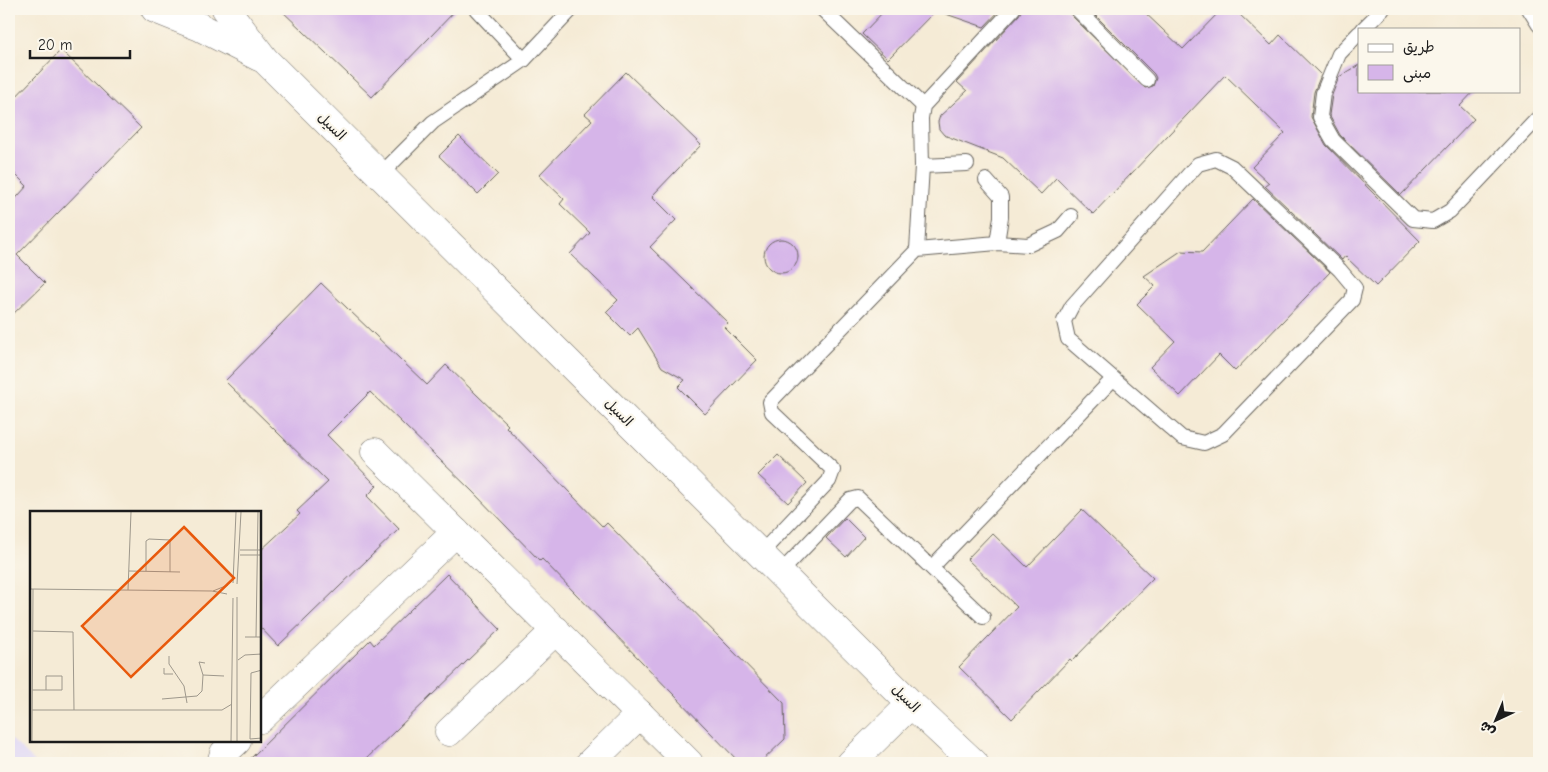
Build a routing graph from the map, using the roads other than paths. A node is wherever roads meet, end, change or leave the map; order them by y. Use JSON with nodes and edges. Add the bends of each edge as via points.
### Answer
{"nodes":[{"id":1,"x":155,"y":9,"type":"edge"},
{"id":2,"x":226,"y":9,"type":"edge"},
{"id":3,"x":476,"y":9,"type":"edge"},
{"id":4,"x":572,"y":9,"type":"edge"},
{"id":5,"x":822,"y":9,"type":"edge"},
{"id":6,"x":1013,"y":9,"type":"edge"},
{"id":7,"x":1077,"y":9,"type":"edge"},
{"id":8,"x":1383,"y":9,"type":"edge"},
{"id":9,"x":1529,"y":9,"type":"edge"},
{"id":10,"x":1539,"y":25,"type":"edge"},
{"id":11,"x":1364,"y":28,"type":"edge"},
{"id":12,"x":1358,"y":34,"type":"edge"},
{"id":13,"x":265,"y":60,"type":"junction"},
{"id":14,"x":524,"y":60,"type":"junction"},
{"id":15,"x":1147,"y":80,"type":"dead end"},
{"id":16,"x":923,"y":106,"type":"junction"},
{"id":17,"x":1539,"y":117,"type":"edge"},
{"id":18,"x":967,"y":164,"type":"dead end"},
{"id":19,"x":922,"y":166,"type":"junction"},
{"id":20,"x":381,"y":174,"type":"junction"},
{"id":21,"x":986,"y":180,"type":"dead end"},
{"id":22,"x":1071,"y":216,"type":"dead end"},
{"id":23,"x":997,"y":243,"type":"junction"},
{"id":24,"x":918,"y":250,"type":"junction"},
{"id":25,"x":1112,"y":380,"type":"junction"},
{"id":26,"x":375,"y":452,"type":"dead end"},
{"id":27,"x":456,"y":532,"type":"junction"},
{"id":28,"x":761,"y":553,"type":"junction"},
{"id":29,"x":932,"y":567,"type":"junction"},
{"id":30,"x":781,"y":572,"type":"junction"},
{"id":31,"x":983,"y":617,"type":"dead end"},
{"id":32,"x":556,"y":630,"type":"junction"},
{"id":33,"x":911,"y":704,"type":"junction"},
{"id":34,"x":640,"y":714,"type":"junction"},
{"id":35,"x":261,"y":718,"type":"edge"},
{"id":36,"x":449,"y":732,"type":"dead end"},
{"id":37,"x":236,"y":742,"type":"edge"},
{"id":38,"x":221,"y":763,"type":"edge"},
{"id":39,"x":590,"y":763,"type":"edge"},
{"id":40,"x":689,"y":763,"type":"edge"},
{"id":41,"x":850,"y":763,"type":"edge"},
{"id":42,"x":974,"y":763,"type":"edge"}],
"edges":[{"from":1,"to":13,"type":"street","name":"السيل","via":[[200,27]]},
{"from":2,"to":13,"type":"street","name":"السيل"},
{"from":3,"to":14,"type":"lane"},
{"from":4,"to":14,"type":"lane"},
{"from":5,"to":16,"type":"lane"},
{"from":6,"to":16,"type":"lane"},
{"from":7,"to":15,"type":"lane"},
{"from":8,"to":11,"type":"lane"},
{"from":9,"to":10,"type":"lane"},
{"from":12,"to":17,"type":"lane","via":[[1339,54],[1324,93],[1320,117],[1332,140],[1413,219],[1433,221],[1450,211]]},
{"from":13,"to":20,"type":"street","name":"السيل"},
{"from":14,"to":20,"type":"lane","via":[[433,122]]},
{"from":16,"to":19,"type":"lane"},
{"from":18,"to":19,"type":"lane"},
{"from":19,"to":24,"type":"lane"},
{"from":20,"to":28,"type":"street","name":"السيل"},
{"from":21,"to":23,"type":"lane","via":[[1001,197],[1002,217]]},
{"from":22,"to":23,"type":"lane","via":[[1058,231],[1028,245]]},
{"from":23,"to":24,"type":"lane"},
{"from":24,"to":28,"type":"lane","via":[[770,402],[772,412],[833,470],[829,481]]},
{"from":25,"to":25,"type":"lane","via":[[1182,438],[1204,443],[1223,434],[1352,300],[1355,288],[1232,167],[1216,159],[1198,164],[1072,306],[1064,321],[1068,340]]},
{"from":25,"to":29,"type":"lane"},
{"from":26,"to":27,"type":"street"},
{"from":27,"to":32,"type":"street"},
{"from":27,"to":35,"type":"street"},
{"from":28,"to":30,"type":"street","name":"السيل"},
{"from":29,"to":30,"type":"lane","via":[[858,498],[850,500]]},
{"from":29,"to":31,"type":"lane"},
{"from":30,"to":33,"type":"street","name":"السيل"},
{"from":32,"to":34,"type":"street"},
{"from":32,"to":36,"type":"street"},
{"from":33,"to":41,"type":"street"},
{"from":33,"to":42,"type":"street","name":"السيل"},
{"from":34,"to":39,"type":"street"},
{"from":34,"to":40,"type":"street"},
{"from":37,"to":38,"type":"street","via":[[224,753]]}]}
